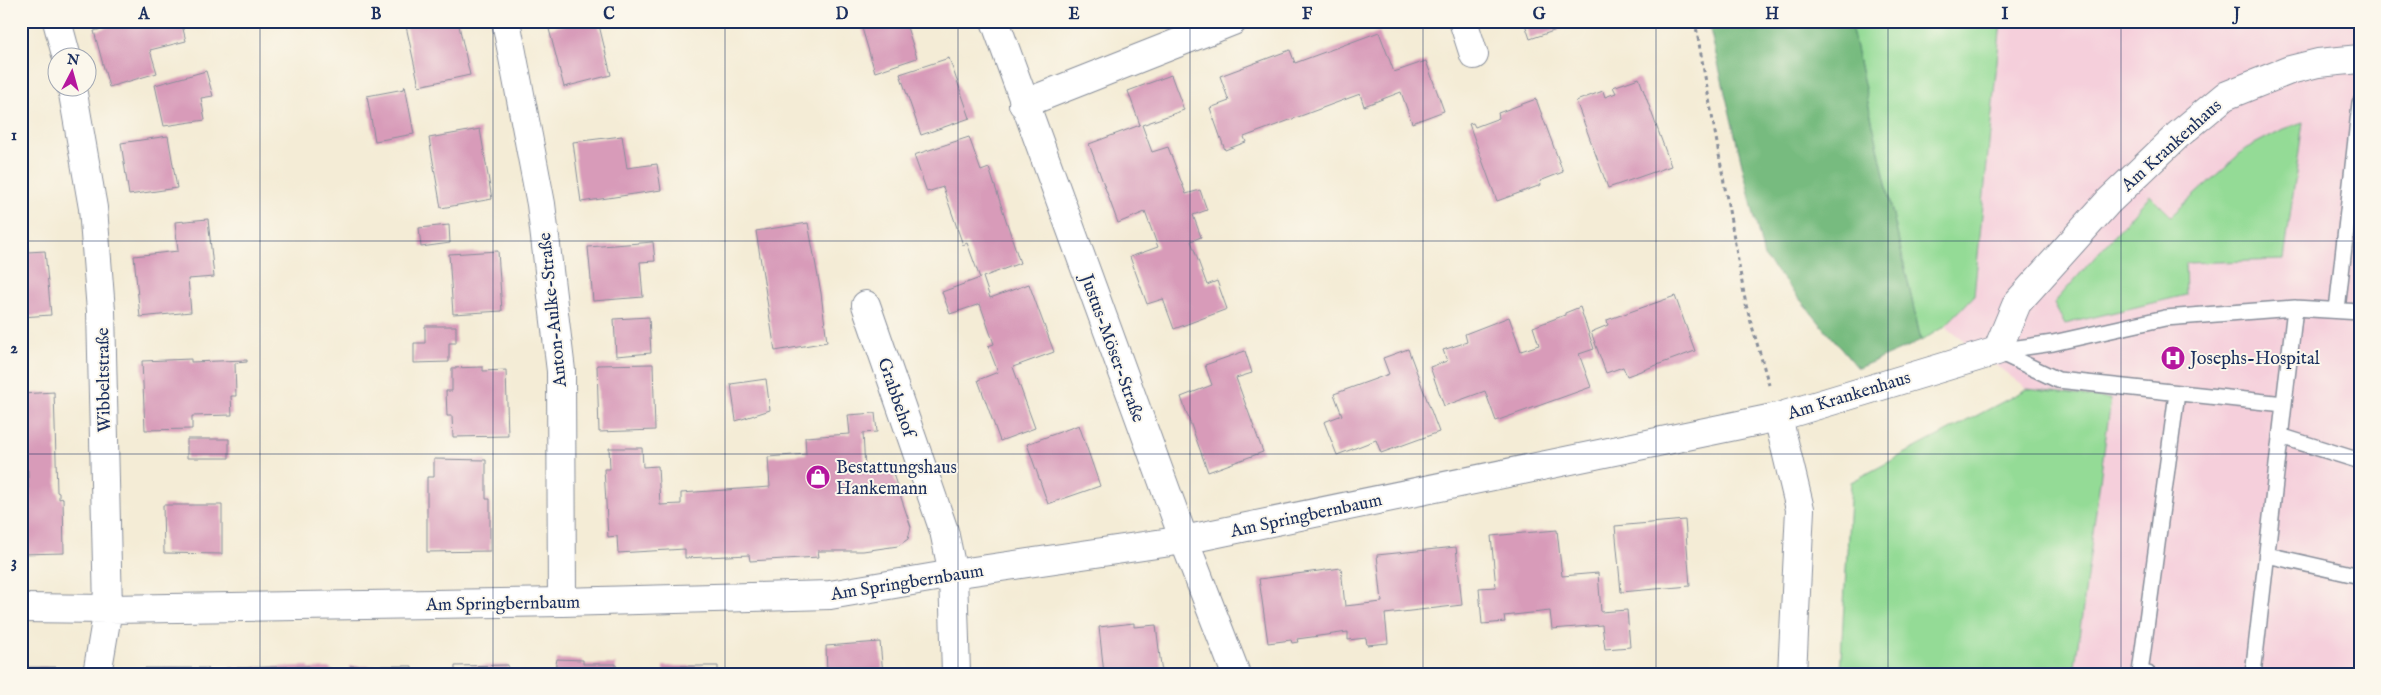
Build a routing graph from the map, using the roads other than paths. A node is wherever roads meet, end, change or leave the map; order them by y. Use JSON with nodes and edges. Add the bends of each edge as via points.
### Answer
{"nodes":[{"id":1,"x":57,"y":21,"type":"edge"},
{"id":2,"x":506,"y":21,"type":"edge"},
{"id":3,"x":995,"y":21,"type":"edge"},
{"id":4,"x":1233,"y":21,"type":"edge"},
{"id":5,"x":1463,"y":21,"type":"edge"},
{"id":6,"x":64,"y":48,"type":"edge"},
{"id":7,"x":1474,"y":55,"type":"dead end"},
{"id":8,"x":2360,"y":59,"type":"edge"},
{"id":9,"x":74,"y":98,"type":"edge"},
{"id":10,"x":2360,"y":103,"type":"edge"},
{"id":11,"x":1023,"y":104,"type":"junction"},
{"id":12,"x":866,"y":305,"type":"dead end"},
{"id":13,"x":2295,"y":308,"type":"junction"},
{"id":14,"x":2337,"y":310,"type":"junction"},
{"id":15,"x":2360,"y":312,"type":"edge"},
{"id":16,"x":1997,"y":351,"type":"junction"},
{"id":17,"x":2177,"y":393,"type":"junction"},
{"id":18,"x":2284,"y":404,"type":"junction"},
{"id":19,"x":1778,"y":417,"type":"junction"},
{"id":20,"x":2280,"y":436,"type":"junction"},
{"id":21,"x":2360,"y":461,"type":"edge"},
{"id":22,"x":1184,"y":540,"type":"junction"},
{"id":23,"x":2267,"y":555,"type":"junction"},
{"id":24,"x":953,"y":574,"type":"junction"},
{"id":25,"x":2360,"y":576,"type":"edge"},
{"id":26,"x":562,"y":602,"type":"junction"},
{"id":27,"x":21,"y":608,"type":"edge"},
{"id":28,"x":108,"y":609,"type":"junction"},
{"id":29,"x":98,"y":674,"type":"edge"},
{"id":30,"x":956,"y":674,"type":"edge"},
{"id":31,"x":1236,"y":674,"type":"edge"},
{"id":32,"x":1792,"y":674,"type":"edge"},
{"id":33,"x":2148,"y":674,"type":"edge"},
{"id":34,"x":2254,"y":674,"type":"edge"}],
"edges":[{"from":1,"to":6,"type":"street"},
{"from":2,"to":26,"type":"street","name":"Anton-Aulke-Straße","via":[[541,204],[560,371]]},
{"from":3,"to":11,"type":"street","name":"Justus-Möser-Straße"},
{"from":4,"to":11,"type":"street"},
{"from":5,"to":7,"type":"street"},
{"from":8,"to":16,"type":"street","name":"Am Krankenhaus","via":[[2318,63],[2290,70],[2225,96],[2178,135],[2115,196],[2017,303]]},
{"from":9,"to":28,"type":"street","name":"Wibbeltstraße","via":[[93,208],[101,311]]},
{"from":10,"to":14,"type":"lane"},
{"from":11,"to":22,"type":"street","name":"Justus-Möser-Straße"},
{"from":12,"to":24,"type":"street","name":"Grabbehof","via":[[944,531]]},
{"from":13,"to":14,"type":"lane","name":"Am Krankenhaus"},
{"from":13,"to":16,"type":"lane","name":"Am Krankenhaus","via":[[2165,318],[2054,343]]},
{"from":13,"to":18,"type":"lane"},
{"from":14,"to":15,"type":"lane","name":"Am Krankenhaus"},
{"from":16,"to":17,"type":"lane","via":[[2058,380]]},
{"from":16,"to":19,"type":"street","name":"Am Krankenhaus"},
{"from":17,"to":18,"type":"lane"},
{"from":17,"to":33,"type":"lane","via":[[2140,673]]},
{"from":18,"to":20,"type":"lane"},
{"from":19,"to":22,"type":"street","name":"Am Springbernbaum"},
{"from":19,"to":32,"type":"street","name":"Am Krankenhaus","via":[[1800,509]]},
{"from":20,"to":21,"type":"lane"},
{"from":20,"to":23,"type":"lane"},
{"from":22,"to":24,"type":"street","name":"Am Springbernbaum"},
{"from":22,"to":31,"type":"street","name":"Justus-Möser-Straße"},
{"from":23,"to":25,"type":"lane"},
{"from":23,"to":34,"type":"lane"},
{"from":24,"to":26,"type":"street","name":"Am Springbernbaum","via":[[830,595]]},
{"from":24,"to":30,"type":"street","name":"Grabbehof"},
{"from":26,"to":28,"type":"street","name":"Am Springbernbaum"},
{"from":27,"to":28,"type":"street","name":"Am Springbernbaum"},
{"from":28,"to":29,"type":"street","name":"Wibbeltstraße"}]}
